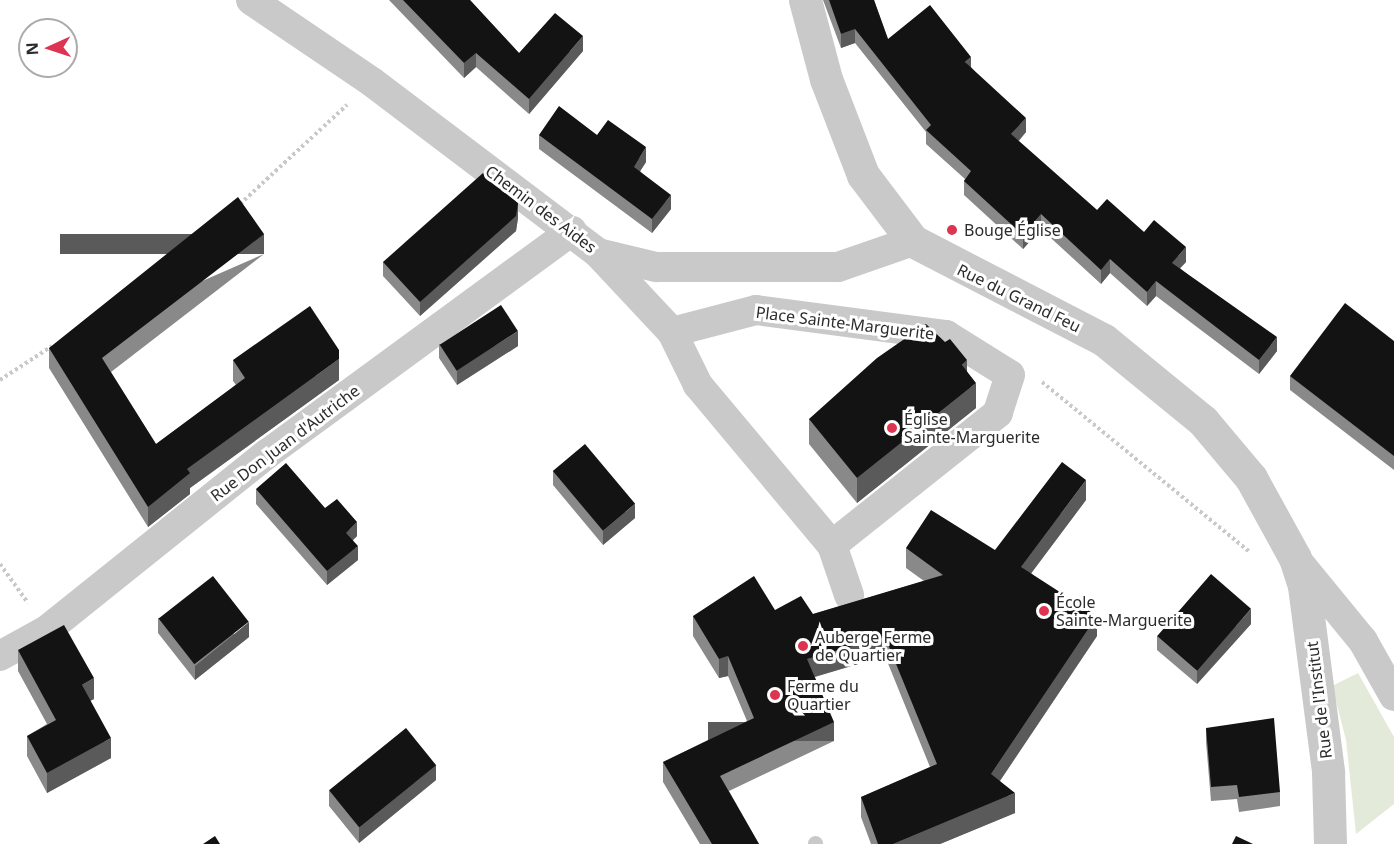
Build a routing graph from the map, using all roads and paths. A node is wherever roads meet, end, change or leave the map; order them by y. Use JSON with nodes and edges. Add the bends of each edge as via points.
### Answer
{"nodes":[{"id":1,"x":251,"y":0,"type":"edge"},
{"id":2,"x":805,"y":0,"type":"edge"},
{"id":3,"x":372,"y":82,"type":"junction"},
{"id":4,"x":235,"y":209,"type":"edge"},
{"id":5,"x":572,"y":231,"type":"junction"},
{"id":6,"x":913,"y":241,"type":"junction"},
{"id":7,"x":598,"y":253,"type":"junction"},
{"id":8,"x":672,"y":332,"type":"junction"},
{"id":9,"x":60,"y":340,"type":"edge"},
{"id":10,"x":1010,"y":375,"type":"junction"},
{"id":11,"x":0,"y":380,"type":"edge"},
{"id":12,"x":832,"y":545,"type":"junction"},
{"id":13,"x":1253,"y":554,"type":"dead end"},
{"id":14,"x":1296,"y":558,"type":"junction"},
{"id":15,"x":0,"y":564,"type":"edge"},
{"id":16,"x":849,"y":595,"type":"dead end"},
{"id":17,"x":48,"y":630,"type":"junction"},
{"id":18,"x":0,"y":656,"type":"edge"},
{"id":19,"x":1394,"y":696,"type":"edge"},
{"id":20,"x":1330,"y":844,"type":"edge"}],
"edges":[{"from":1,"to":3,"type":"street","name":"Chemin des Aides"},
{"from":2,"to":6,"type":"street","name":"Rue du Grand Feu","via":[[826,79],[863,175]]},
{"from":3,"to":4,"type":"path"},
{"from":3,"to":5,"type":"street","name":"Chemin des Aides"},
{"from":5,"to":7,"type":"street","name":"Chemin des Aides"},
{"from":5,"to":17,"type":"street","name":"Rue Don Juan d'Autriche","via":[[267,454]]},
{"from":6,"to":7,"type":"street","name":"Chemin des Aides","via":[[838,267],[656,267]]},
{"from":6,"to":14,"type":"street","name":"Rue du Grand Feu","via":[[1104,340],[1194,413],[1251,478]]},
{"from":7,"to":8,"type":"street"},
{"from":8,"to":10,"type":"street","name":"Place Sainte-Marguerite","via":[[756,310],[946,335]]},
{"from":8,"to":12,"type":"street","via":[[698,385]]},
{"from":9,"to":11,"type":"path"},
{"from":10,"to":12,"type":"street","via":[[998,412]]},
{"from":10,"to":13,"type":"path","via":[[1040,380]]},
{"from":12,"to":16,"type":"street"},
{"from":14,"to":19,"type":"street","via":[[1363,641]]},
{"from":14,"to":20,"type":"street","name":"Rue de l'Institut","via":[[1318,685]]},
{"from":15,"to":17,"type":"path"},
{"from":17,"to":18,"type":"street","name":"Rue Don Juan d'Autriche"}]}
